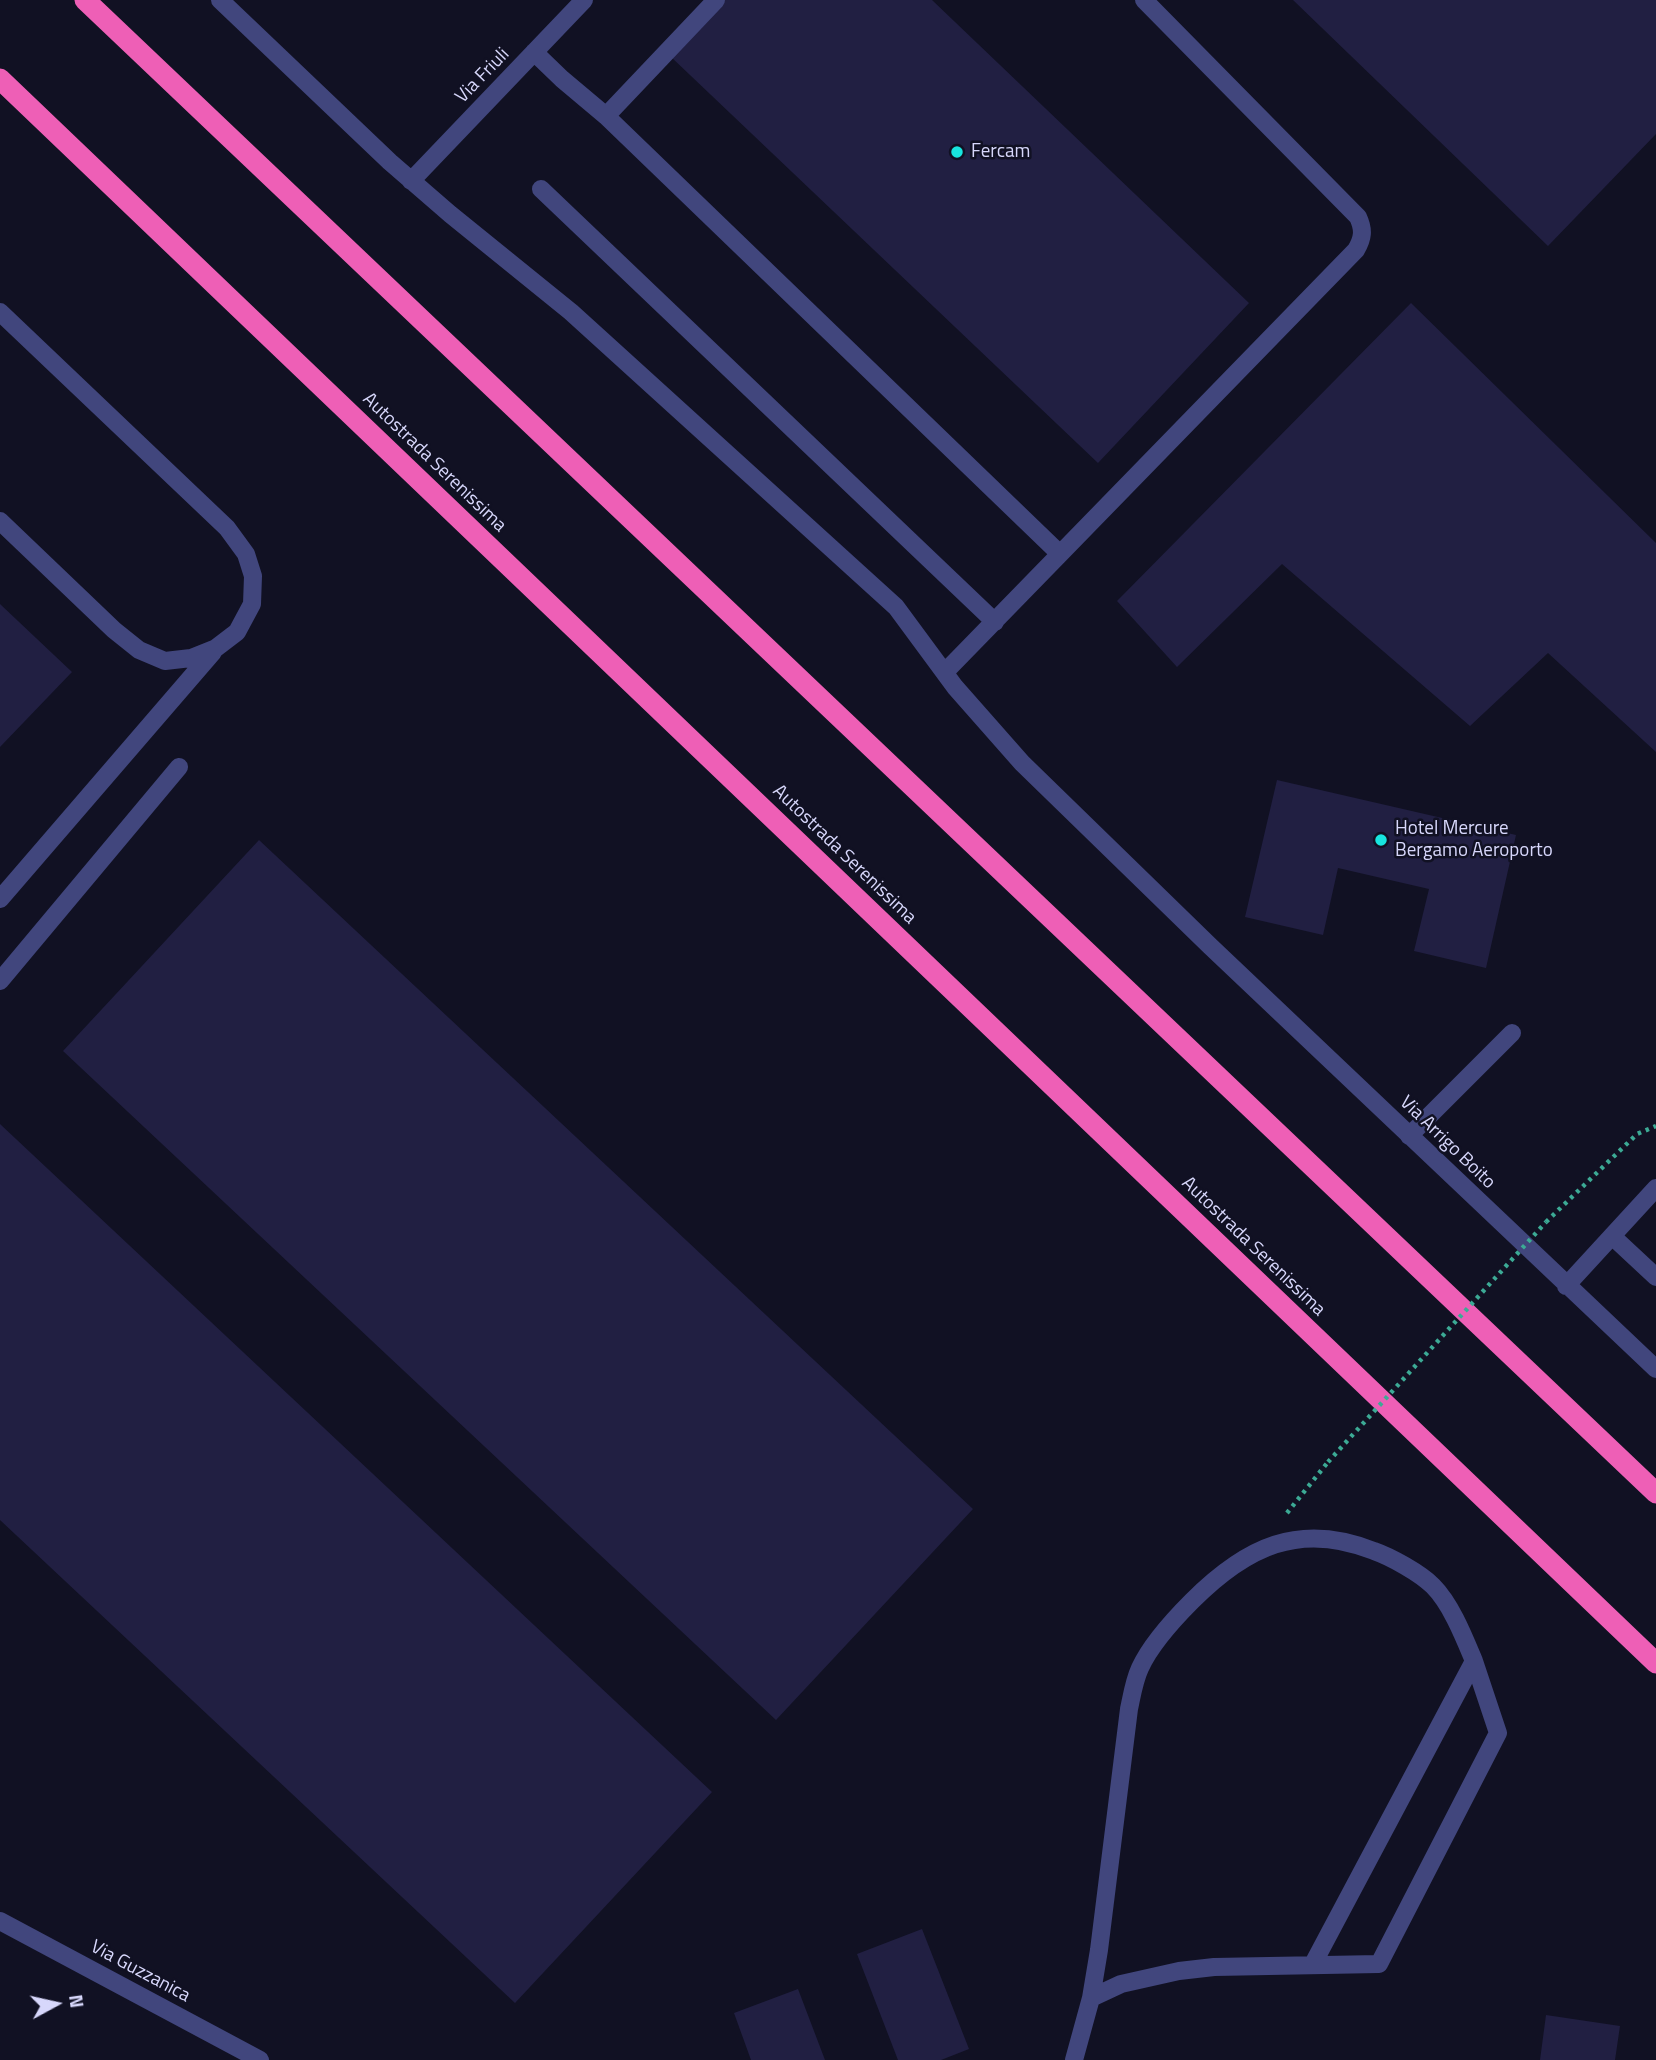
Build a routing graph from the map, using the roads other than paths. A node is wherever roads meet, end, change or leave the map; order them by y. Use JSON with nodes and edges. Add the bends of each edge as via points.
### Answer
{"nodes":[{"id":1,"x":85,"y":0,"type":"edge"},
{"id":2,"x":220,"y":0,"type":"edge"},
{"id":3,"x":584,"y":0,"type":"edge"},
{"id":4,"x":716,"y":0,"type":"edge"},
{"id":5,"x":1144,"y":0,"type":"edge"},
{"id":6,"x":534,"y":52,"type":"junction"},
{"id":7,"x":0,"y":79,"type":"edge"},
{"id":8,"x":606,"y":116,"type":"junction"},
{"id":9,"x":411,"y":181,"type":"junction"},
{"id":10,"x":541,"y":189,"type":"dead end"},
{"id":11,"x":0,"y":312,"type":"edge"},
{"id":12,"x":0,"y":521,"type":"edge"},
{"id":13,"x":1060,"y":554,"type":"junction"},
{"id":14,"x":995,"y":622,"type":"junction"},
{"id":15,"x":216,"y":648,"type":"junction"},
{"id":16,"x":945,"y":672,"type":"junction"},
{"id":17,"x":179,"y":766,"type":"dead end"},
{"id":18,"x":0,"y":899,"type":"edge"},
{"id":19,"x":0,"y":981,"type":"edge"},
{"id":20,"x":1512,"y":1033,"type":"dead end"},
{"id":21,"x":1409,"y":1136,"type":"junction"},
{"id":22,"x":1656,"y":1188,"type":"edge"},
{"id":23,"x":1612,"y":1236,"type":"junction"},
{"id":24,"x":1656,"y":1277,"type":"edge"},
{"id":25,"x":1566,"y":1286,"type":"junction"},
{"id":26,"x":1656,"y":1369,"type":"edge"},
{"id":27,"x":1656,"y":1493,"type":"edge"},
{"id":28,"x":1474,"y":1661,"type":"junction"},
{"id":29,"x":1656,"y":1663,"type":"edge"},
{"id":30,"x":0,"y":1921,"type":"edge"},
{"id":31,"x":1313,"y":1964,"type":"junction"},
{"id":32,"x":1091,"y":1998,"type":"junction"},
{"id":33,"x":260,"y":2060,"type":"edge"},
{"id":34,"x":1074,"y":2060,"type":"edge"}],
"edges":[{"from":1,"to":27,"type":"highway"},
{"from":2,"to":9,"type":"street","name":"Via Arrigo Boito"},
{"from":3,"to":6,"type":"street","name":"Via Friuli"},
{"from":4,"to":8,"type":"street"},
{"from":5,"to":13,"type":"street","via":[[1359,217],[1363,235],[1356,250]]},
{"from":6,"to":8,"type":"street"},
{"from":6,"to":9,"type":"street","name":"Via Friuli"},
{"from":7,"to":29,"type":"highway","name":"Autostrada Serenissima"},
{"from":8,"to":13,"type":"street"},
{"from":9,"to":16,"type":"street","name":"Via Arrigo Boito","via":[[580,320],[896,607]]},
{"from":10,"to":14,"type":"street"},
{"from":11,"to":15,"type":"street","via":[[227,528],[246,554],[253,576],[252,604],[237,632]]},
{"from":12,"to":15,"type":"street","via":[[139,650],[165,661],[191,658]]},
{"from":13,"to":14,"type":"street"},
{"from":14,"to":16,"type":"street"},
{"from":15,"to":18,"type":"street"},
{"from":16,"to":21,"type":"street","name":"Via Arrigo Boito","via":[[1022,763]]},
{"from":17,"to":19,"type":"street"},
{"from":20,"to":21,"type":"street"},
{"from":21,"to":25,"type":"street","name":"Via Arrigo Boito"},
{"from":22,"to":23,"type":"street"},
{"from":23,"to":24,"type":"street"},
{"from":23,"to":25,"type":"street"},
{"from":25,"to":26,"type":"street","name":"Via Arrigo Boito"},
{"from":28,"to":31,"type":"street"},
{"from":28,"to":31,"type":"street","via":[[1498,1733],[1379,1964]]},
{"from":28,"to":32,"type":"street","via":[[1455,1617],[1433,1586],[1391,1557],[1362,1546],[1295,1538],[1235,1565],[1214,1580],[1172,1621],[1140,1667],[1133,1687]]},
{"from":30,"to":33,"type":"street","name":"Via Guzzanica"},
{"from":31,"to":32,"type":"street","via":[[1179,1971],[1121,1984]]},
{"from":32,"to":34,"type":"street"}]}
